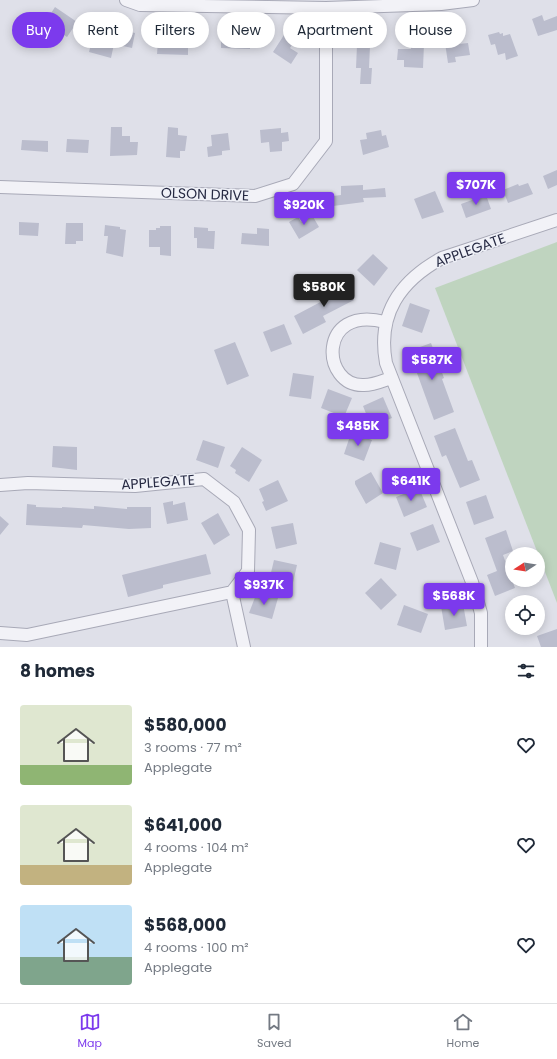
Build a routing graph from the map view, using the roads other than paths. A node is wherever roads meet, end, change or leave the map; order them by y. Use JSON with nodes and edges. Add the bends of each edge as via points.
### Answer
{"nodes":[{"id":1,"x":126,"y":0,"type":"edge"},
{"id":2,"x":473,"y":0,"type":"edge"},
{"id":3,"x":326,"y":8,"type":"junction"},
{"id":4,"x":0,"y":187,"type":"edge"},
{"id":5,"x":557,"y":220,"type":"edge"},
{"id":6,"x":385,"y":322,"type":"junction"},
{"id":7,"x":391,"y":378,"type":"junction"},
{"id":8,"x":0,"y":485,"type":"edge"},
{"id":9,"x":232,"y":592,"type":"junction"},
{"id":10,"x":0,"y":633,"type":"edge"},
{"id":11,"x":244,"y":647,"type":"edge"},
{"id":12,"x":481,"y":647,"type":"edge"}],
"edges":[{"from":1,"to":3,"type":"street","via":[[140,5]]},
{"from":2,"to":3,"type":"street","via":[[440,4]]},
{"from":3,"to":4,"type":"street","name":"OLSON DRIVE","via":[[326,141],[293,184],[255,196]]},
{"from":5,"to":6,"type":"street","name":"APPLEGATE","via":[[442,258],[426,267],[402,288]]},
{"from":6,"to":7,"type":"street","name":"APPLEGATE","via":[[383,350]]},
{"from":6,"to":7,"type":"street","via":[[365,319],[350,322],[337,335],[332,353],[341,375],[354,384],[374,384]]},
{"from":7,"to":12,"type":"street","name":"APPLEGATE","via":[[472,582],[481,613]]},
{"from":8,"to":9,"type":"street","name":"APPLEGATE","via":[[28,483],[135,486],[204,479],[234,502],[249,530],[248,571]]},
{"from":9,"to":10,"type":"street","via":[[27,635]]},
{"from":9,"to":11,"type":"street"}]}
